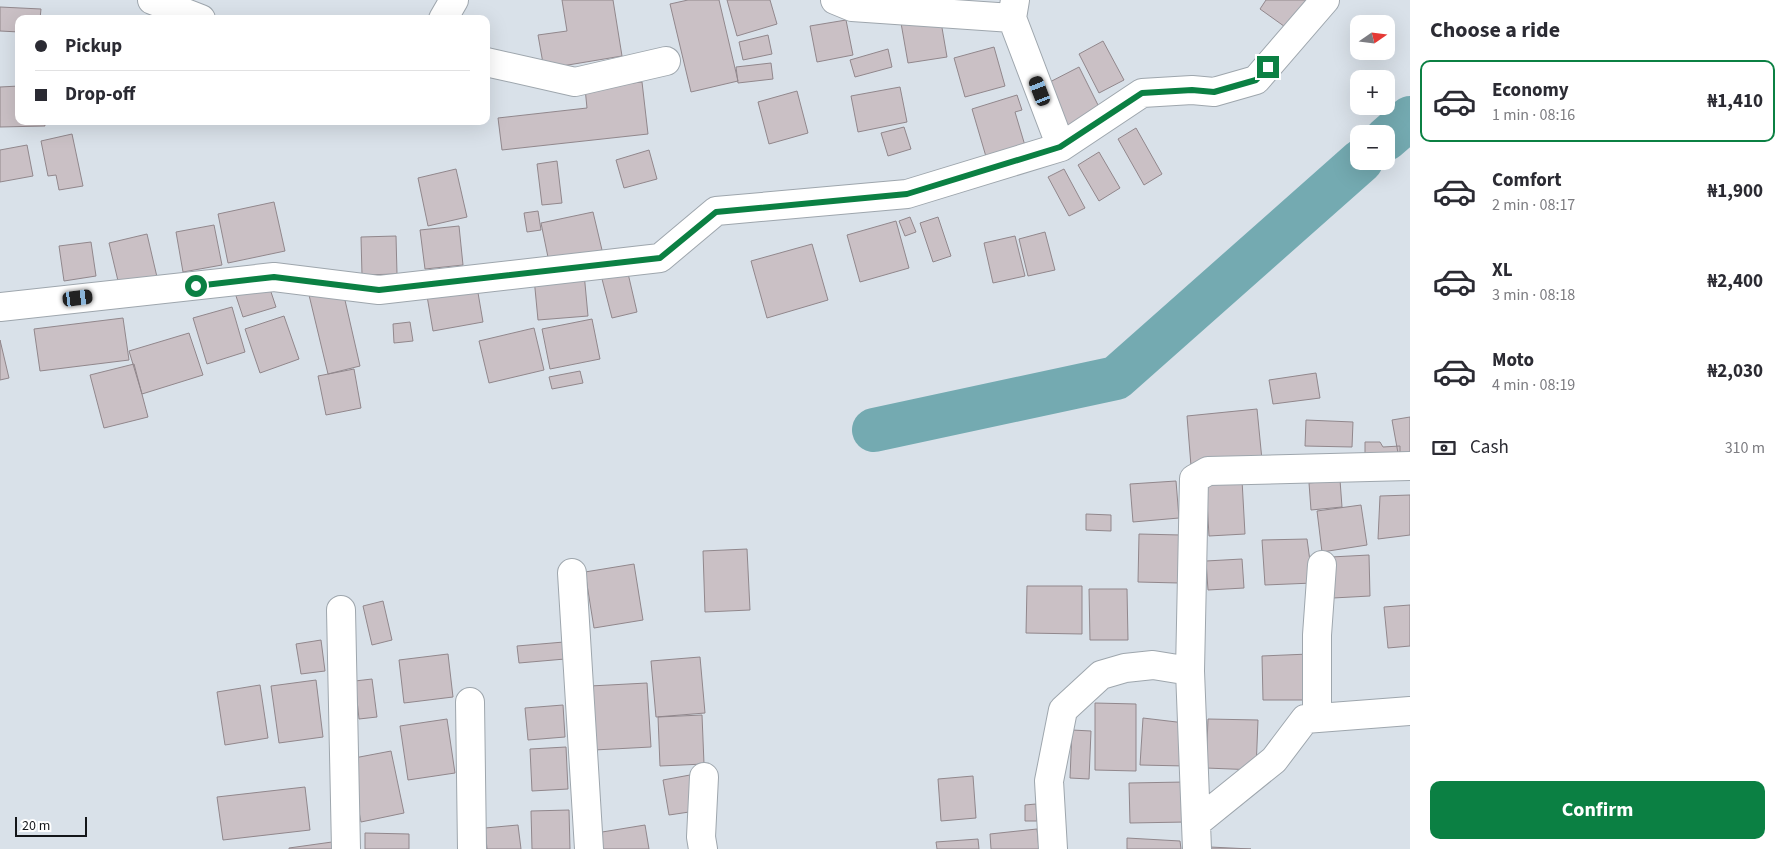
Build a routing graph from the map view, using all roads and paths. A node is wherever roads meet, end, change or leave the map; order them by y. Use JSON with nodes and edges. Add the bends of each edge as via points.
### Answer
{"nodes":[{"id":1,"x":152,"y":0,"type":"edge"},
{"id":2,"x":454,"y":0,"type":"edge"},
{"id":3,"x":835,"y":0,"type":"edge"},
{"id":4,"x":1325,"y":0,"type":"edge"},
{"id":5,"x":1014,"y":9,"type":"edge"},
{"id":6,"x":191,"y":15,"type":"edge"},
{"id":7,"x":446,"y":15,"type":"edge"},
{"id":8,"x":666,"y":61,"type":"dead end"},
{"id":9,"x":490,"y":63,"type":"edge"},
{"id":10,"x":1060,"y":147,"type":"junction"},
{"id":11,"x":0,"y":307,"type":"edge"},
{"id":12,"x":1410,"y":466,"type":"edge"},
{"id":13,"x":1322,"y":565,"type":"dead end"},
{"id":14,"x":572,"y":573,"type":"dead end"},
{"id":15,"x":341,"y":610,"type":"dead end"},
{"id":16,"x":1190,"y":671,"type":"junction"},
{"id":17,"x":470,"y":702,"type":"dead end"},
{"id":18,"x":1410,"y":711,"type":"edge"},
{"id":19,"x":1317,"y":718,"type":"junction"},
{"id":20,"x":704,"y":777,"type":"dead end"},
{"id":21,"x":1197,"y":836,"type":"edge"},
{"id":22,"x":346,"y":849,"type":"edge"},
{"id":23,"x":472,"y":849,"type":"edge"},
{"id":24,"x":590,"y":849,"type":"edge"},
{"id":25,"x":703,"y":849,"type":"edge"},
{"id":26,"x":1053,"y":849,"type":"edge"}],
"edges":[{"from":1,"to":6,"type":"street"},
{"from":2,"to":7,"type":"street"},
{"from":3,"to":5,"type":"street","via":[[852,7]]},
{"from":4,"to":10,"type":"street","via":[[1256,80],[1214,92],[1142,93]]},
{"from":5,"to":10,"type":"street"},
{"from":8,"to":9,"type":"street","via":[[575,82]]},
{"from":10,"to":11,"type":"street","via":[[907,194],[716,212],[660,258],[379,290],[274,277]]},
{"from":12,"to":16,"type":"street","via":[[1208,471],[1194,479]]},
{"from":13,"to":19,"type":"street","via":[[1317,635]]},
{"from":14,"to":24,"type":"street"},
{"from":15,"to":22,"type":"street"},
{"from":16,"to":21,"type":"street"},
{"from":16,"to":26,"type":"street","via":[[1153,665],[1101,675],[1062,710],[1049,781]]},
{"from":17,"to":23,"type":"street"},
{"from":18,"to":19,"type":"street"},
{"from":19,"to":21,"type":"street","via":[[1305,719],[1274,760],[1239,786]]},
{"from":20,"to":25,"type":"street"}]}
